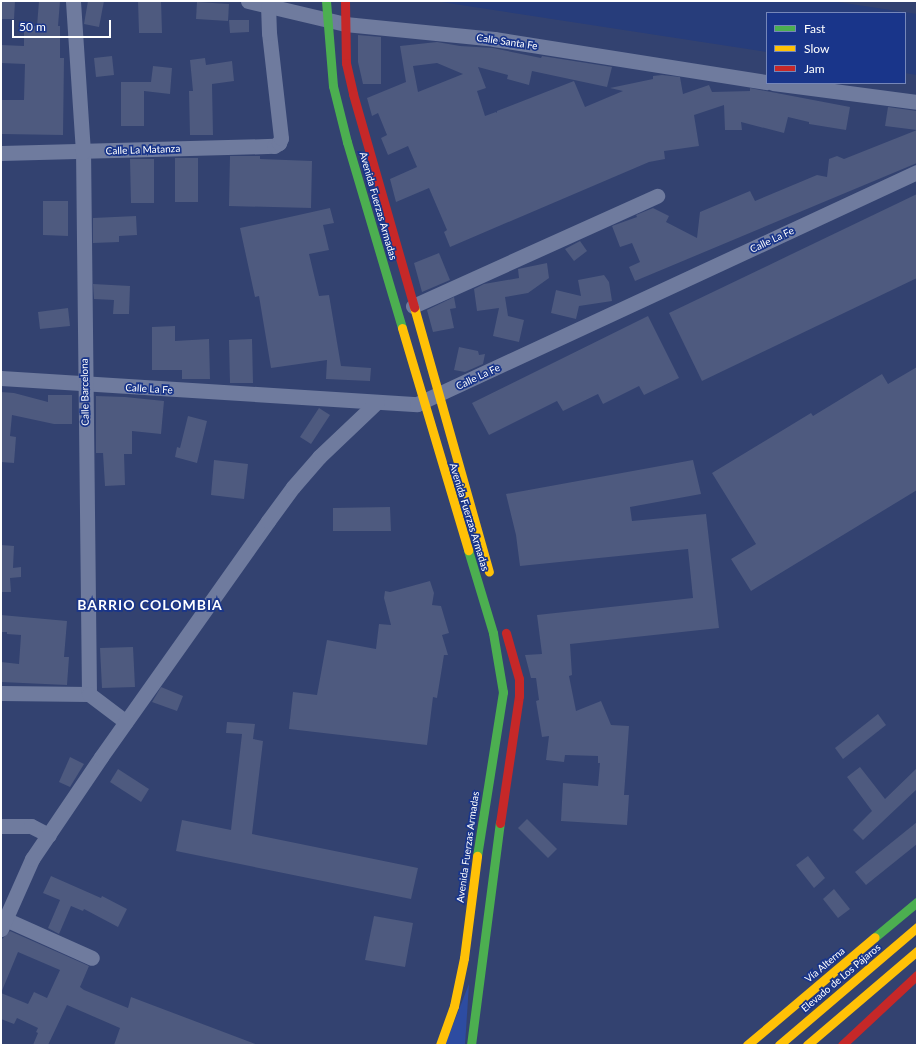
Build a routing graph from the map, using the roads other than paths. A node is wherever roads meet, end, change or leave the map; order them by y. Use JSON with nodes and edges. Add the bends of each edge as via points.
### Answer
{"nodes":[{"id":1,"x":74,"y":1,"type":"edge"},
{"id":2,"x":248,"y":1,"type":"edge"},
{"id":3,"x":344,"y":1,"type":"edge"},
{"id":4,"x":268,"y":6,"type":"junction"},
{"id":5,"x":327,"y":9,"type":"edge"},
{"id":6,"x":345,"y":20,"type":"junction"},
{"id":7,"x":766,"y":82,"type":"edge"},
{"id":8,"x":781,"y":84,"type":"edge"},
{"id":9,"x":917,"y":102,"type":"edge"},
{"id":10,"x":83,"y":152,"type":"junction"},
{"id":11,"x":1,"y":153,"type":"edge"},
{"id":12,"x":917,"y":172,"type":"edge"},
{"id":13,"x":657,"y":196,"type":"dead end"},
{"id":14,"x":413,"y":306,"type":"junction"},
{"id":15,"x":1,"y":378,"type":"edge"},
{"id":16,"x":85,"y":385,"type":"junction"},
{"id":17,"x":439,"y":395,"type":"junction"},
{"id":18,"x":377,"y":402,"type":"junction"},
{"id":19,"x":424,"y":402,"type":"junction"},
{"id":20,"x":491,"y":579,"type":"dead end"},
{"id":21,"x":503,"y":622,"type":"dead end"},
{"id":22,"x":1,"y":693,"type":"edge"},
{"id":23,"x":89,"y":694,"type":"junction"},
{"id":24,"x":126,"y":722,"type":"junction"},
{"id":25,"x":1,"y":826,"type":"edge"},
{"id":26,"x":49,"y":835,"type":"junction"},
{"id":27,"x":917,"y":902,"type":"edge"},
{"id":28,"x":3,"y":924,"type":"edge"},
{"id":29,"x":917,"y":927,"type":"edge"},
{"id":30,"x":917,"y":951,"type":"edge"},
{"id":31,"x":92,"y":958,"type":"dead end"},
{"id":32,"x":917,"y":975,"type":"edge"},
{"id":33,"x":440,"y":1045,"type":"edge"},
{"id":34,"x":471,"y":1045,"type":"edge"},
{"id":35,"x":747,"y":1045,"type":"edge"},
{"id":36,"x":780,"y":1045,"type":"edge"},
{"id":37,"x":807,"y":1045,"type":"edge"},
{"id":38,"x":842,"y":1045,"type":"edge"}],
"edges":[{"from":1,"to":10,"type":"street","name":"Calle Barcelona"},
{"from":2,"to":4,"type":"street","name":"Calle Santa Fe"},
{"from":3,"to":6,"type":"main road","name":"Avenida Fuerzas Armadas"},
{"from":4,"to":5,"type":"street","name":"Calle Santa Fe"},
{"from":4,"to":10,"type":"street","name":"Calle La Matanza","via":[[279,143],[274,146]]},
{"from":5,"to":6,"type":"street","name":"Calle Santa Fe"},
{"from":5,"to":19,"type":"main road","name":"Avenida Fuerzas Armadas","via":[[333,86],[347,142]]},
{"from":6,"to":7,"type":"street","name":"Calle Santa Fe","via":[[494,39]]},
{"from":6,"to":14,"type":"main road","name":"Avenida Fuerzas Armadas","via":[[346,63],[353,94]]},
{"from":8,"to":9,"type":"street"},
{"from":10,"to":11,"type":"street","name":"Calle La Matanza"},
{"from":10,"to":16,"type":"street","name":"Calle Barcelona"},
{"from":12,"to":17,"type":"street","name":"Calle La Fe"},
{"from":13,"to":14,"type":"street"},
{"from":14,"to":17,"type":"main road","name":"Avenida Fuerzas Armadas"},
{"from":15,"to":16,"type":"street","name":"Calle La Fe"},
{"from":16,"to":18,"type":"street","name":"Calle La Fe"},
{"from":16,"to":23,"type":"street","name":"Calle Barcelona"},
{"from":17,"to":19,"type":"street","name":"Calle La Fe"},
{"from":17,"to":20,"type":"main road","name":"Avenida Fuerzas Armadas"},
{"from":18,"to":19,"type":"street","name":"Calle La Fe"},
{"from":18,"to":24,"type":"street","via":[[319,457],[293,486]]},
{"from":19,"to":33,"type":"main road","name":"Avenida Fuerzas Armadas","via":[[493,633],[503,692],[459,986]]},
{"from":21,"to":34,"type":"main road","via":[[519,679],[518,696],[506,769]]},
{"from":22,"to":23,"type":"street"},
{"from":23,"to":24,"type":"street"},
{"from":24,"to":26,"type":"street"},
{"from":25,"to":26,"type":"street","via":[[31,826]]},
{"from":26,"to":28,"type":"street","via":[[32,859]]},
{"from":27,"to":35,"type":"main road","name":"Vía Alterna"},
{"from":28,"to":31,"type":"street"},
{"from":29,"to":36,"type":"main road","name":"Elevado de Los Pájaros"},
{"from":30,"to":37,"type":"main road"},
{"from":32,"to":38,"type":"main road"}]}
